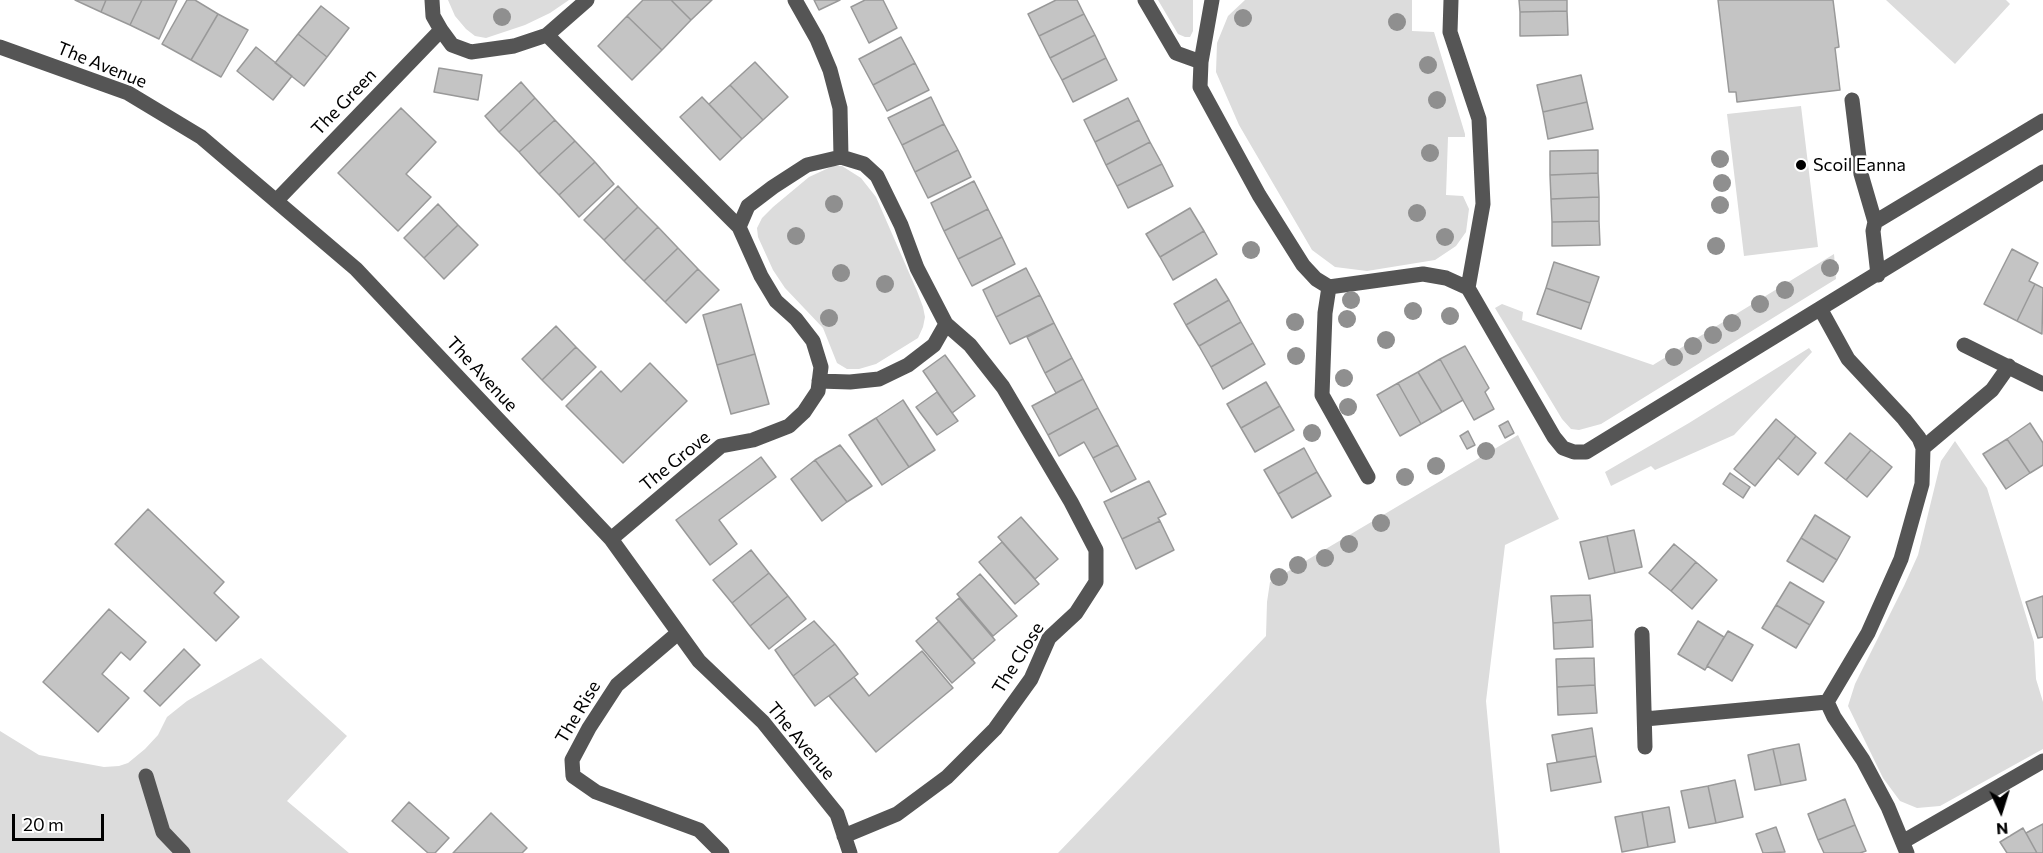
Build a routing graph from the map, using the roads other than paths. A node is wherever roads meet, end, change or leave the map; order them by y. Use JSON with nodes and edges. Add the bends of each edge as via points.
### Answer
{"nodes":[{"id":1,"x":432,"y":0,"type":"edge"},
{"id":2,"x":587,"y":0,"type":"edge"},
{"id":3,"x":795,"y":0,"type":"edge"},
{"id":4,"x":1144,"y":0,"type":"edge"},
{"id":5,"x":1212,"y":0,"type":"edge"},
{"id":6,"x":1451,"y":0,"type":"edge"},
{"id":7,"x":441,"y":30,"type":"junction"},
{"id":8,"x":547,"y":36,"type":"junction"},
{"id":9,"x":0,"y":47,"type":"edge"},
{"id":10,"x":1201,"y":62,"type":"junction"},
{"id":11,"x":1852,"y":100,"type":"dead end"},
{"id":12,"x":2043,"y":121,"type":"edge"},
{"id":13,"x":841,"y":157,"type":"junction"},
{"id":14,"x":2043,"y":172,"type":"edge"},
{"id":15,"x":276,"y":201,"type":"junction"},
{"id":16,"x":1875,"y":222,"type":"junction"},
{"id":17,"x":739,"y":227,"type":"junction"},
{"id":18,"x":1878,"y":274,"type":"junction"},
{"id":19,"x":1329,"y":287,"type":"junction"},
{"id":20,"x":1468,"y":288,"type":"junction"},
{"id":21,"x":1821,"y":310,"type":"junction"},
{"id":22,"x":946,"y":324,"type":"junction"},
{"id":23,"x":1964,"y":345,"type":"dead end"},
{"id":24,"x":2009,"y":366,"type":"junction"},
{"id":25,"x":819,"y":381,"type":"junction"},
{"id":26,"x":2043,"y":384,"type":"edge"},
{"id":27,"x":1923,"y":448,"type":"junction"},
{"id":28,"x":1368,"y":477,"type":"dead end"},
{"id":29,"x":610,"y":539,"type":"junction"},
{"id":30,"x":678,"y":633,"type":"junction"},
{"id":31,"x":1642,"y":634,"type":"dead end"},
{"id":32,"x":1827,"y":702,"type":"junction"},
{"id":33,"x":1645,"y":719,"type":"junction"},
{"id":34,"x":1645,"y":747,"type":"dead end"},
{"id":35,"x":2043,"y":761,"type":"edge"},
{"id":36,"x":146,"y":776,"type":"dead end"},
{"id":37,"x":844,"y":836,"type":"junction"},
{"id":38,"x":1906,"y":847,"type":"edge"},
{"id":39,"x":183,"y":853,"type":"edge"},
{"id":40,"x":722,"y":853,"type":"edge"},
{"id":41,"x":850,"y":853,"type":"edge"}],
"edges":[{"from":1,"to":7,"type":"street","via":[[433,16]]},
{"from":2,"to":8,"type":"street"},
{"from":3,"to":13,"type":"street","via":[[830,70],[840,108]]},
{"from":4,"to":10,"type":"street","via":[[1176,53]]},
{"from":5,"to":10,"type":"street"},
{"from":6,"to":20,"type":"street","via":[[1450,32],[1479,119],[1483,204]]},
{"from":7,"to":8,"type":"street","via":[[452,45],[471,52]]},
{"from":7,"to":15,"type":"street","name":"The Green"},
{"from":8,"to":17,"type":"street","name":"The Grove"},
{"from":9,"to":15,"type":"street","name":"The Avenue","via":[[128,93],[201,137]]},
{"from":10,"to":19,"type":"street","via":[[1200,87],[1259,195],[1303,265]]},
{"from":11,"to":16,"type":"street","via":[[1862,174]]},
{"from":12,"to":16,"type":"street"},
{"from":13,"to":17,"type":"street","via":[[807,165],[772,187],[748,206]]},
{"from":13,"to":22,"type":"street","via":[[864,164],[877,176]]},
{"from":14,"to":18,"type":"street"},
{"from":15,"to":29,"type":"street","name":"The Avenue","via":[[356,269]]},
{"from":16,"to":18,"type":"street"},
{"from":17,"to":25,"type":"street","name":"The Grove","via":[[776,301],[813,341],[821,367]]},
{"from":18,"to":21,"type":"street"},
{"from":19,"to":20,"type":"street","via":[[1423,274],[1446,278]]},
{"from":19,"to":28,"type":"street","via":[[1322,395]]},
{"from":20,"to":21,"type":"street","via":[[1554,437],[1563,448],[1574,452],[1586,452]]},
{"from":21,"to":27,"type":"street","via":[[1848,359],[1904,419]]},
{"from":22,"to":25,"type":"street","via":[[934,345],[908,365],[879,379]]},
{"from":22,"to":37,"type":"street","name":"The Close","via":[[970,345],[1003,387],[1071,502],[1096,550],[1096,582],[1076,613],[1049,639],[1031,679],[995,729],[947,777],[897,814]]},
{"from":23,"to":24,"type":"street"},
{"from":24,"to":26,"type":"street"},
{"from":24,"to":27,"type":"street","via":[[1992,390]]},
{"from":25,"to":29,"type":"street","name":"The Grove","via":[[818,390],[804,412],[789,426],[753,440],[721,446]]},
{"from":27,"to":32,"type":"street","via":[[1922,484],[1902,560],[1868,633]]},
{"from":29,"to":30,"type":"street","name":"The Avenue"},
{"from":30,"to":37,"type":"street","name":"The Avenue","via":[[699,661],[770,731],[837,814]]},
{"from":30,"to":40,"type":"street","name":"The Rise","via":[[617,684],[572,760],[573,776],[596,792],[699,830]]},
{"from":31,"to":33,"type":"street"},
{"from":32,"to":33,"type":"street"},
{"from":32,"to":38,"type":"street","via":[[1863,760]]},
{"from":33,"to":34,"type":"street"},
{"from":35,"to":38,"type":"street"},
{"from":36,"to":39,"type":"street","via":[[163,832]]},
{"from":37,"to":41,"type":"street","name":"The Avenue"}]}
